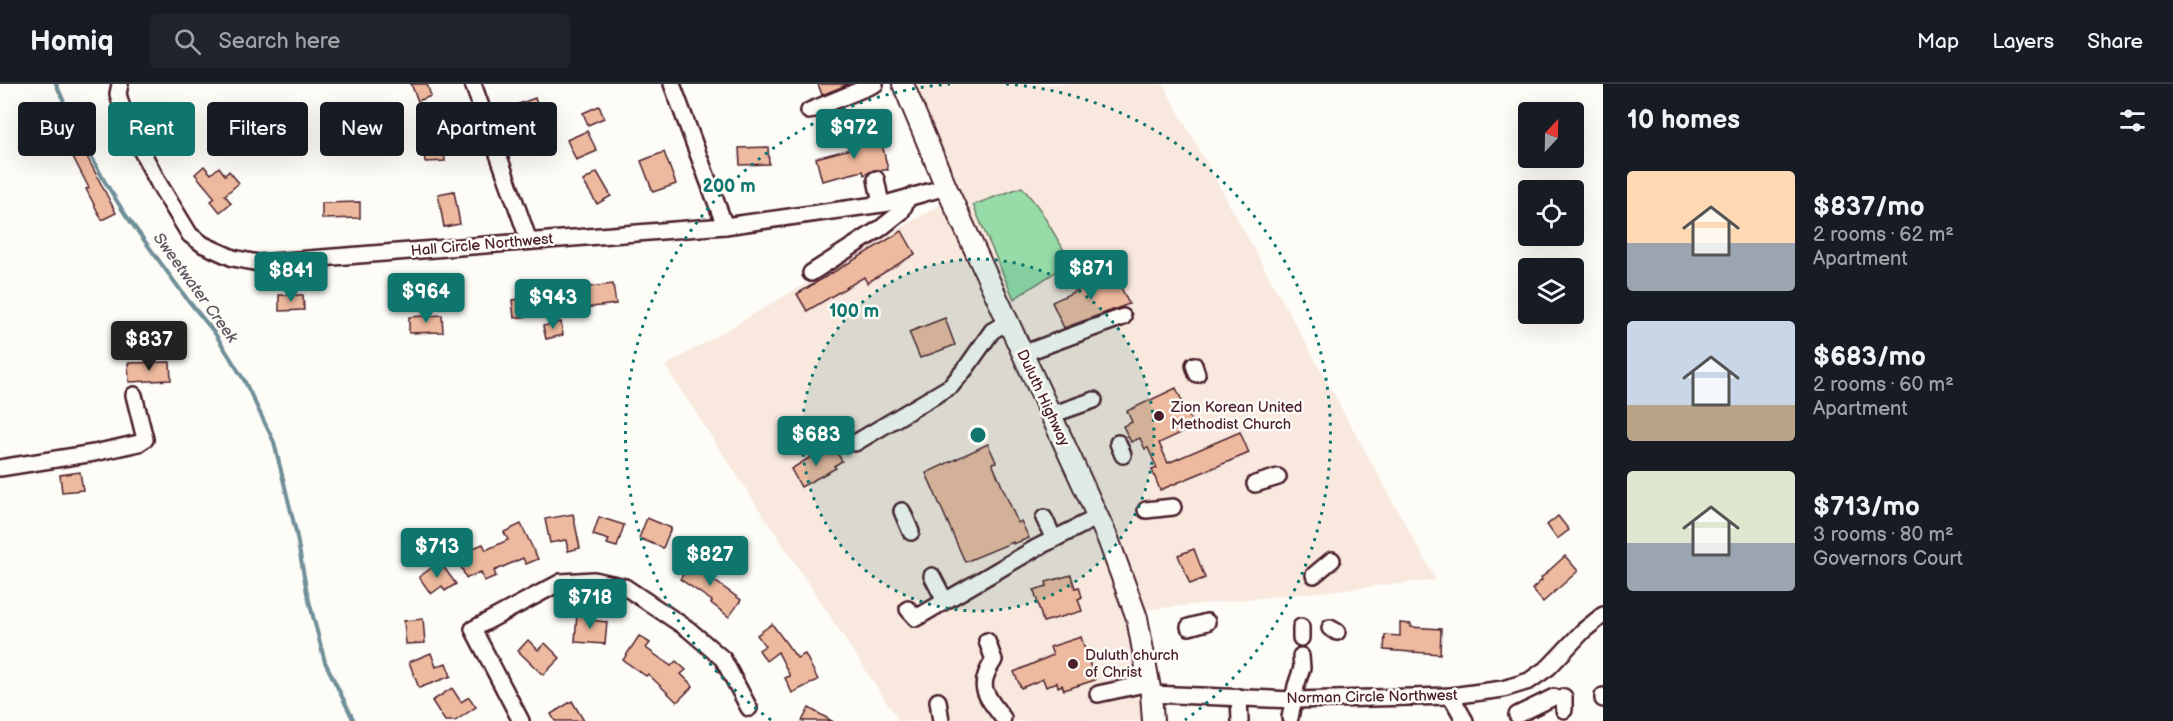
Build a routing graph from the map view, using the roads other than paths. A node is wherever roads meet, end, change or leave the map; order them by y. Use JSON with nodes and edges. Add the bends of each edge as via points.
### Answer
{"nodes":[{"id":1,"x":120,"y":84,"type":"edge"},
{"id":2,"x":473,"y":84,"type":"edge"},
{"id":3,"x":672,"y":84,"type":"edge"},
{"id":4,"x":903,"y":84,"type":"edge"},
{"id":5,"x":868,"y":88,"type":"edge"},
{"id":6,"x":809,"y":111,"type":"dead end"},
{"id":7,"x":876,"y":179,"type":"dead end"},
{"id":8,"x":946,"y":187,"type":"junction"},
{"id":9,"x":908,"y":198,"type":"junction"},
{"id":10,"x":881,"y":204,"type":"junction"},
{"id":11,"x":724,"y":226,"type":"junction"},
{"id":12,"x":529,"y":241,"type":"junction"},
{"id":13,"x":811,"y":273,"type":"dead end"},
{"id":14,"x":1123,"y":317,"type":"dead end"},
{"id":15,"x":1007,"y":322,"type":"junction"},
{"id":16,"x":1022,"y":354,"type":"junction"},
{"id":17,"x":134,"y":395,"type":"dead end"},
{"id":18,"x":1099,"y":402,"type":"dead end"},
{"id":19,"x":1051,"y":415,"type":"junction"},
{"id":20,"x":855,"y":443,"type":"dead end"},
{"id":21,"x":0,"y":468,"type":"edge"},
{"id":22,"x":1278,"y":477,"type":"dead end"},
{"id":23,"x":1255,"y":483,"type":"dead end"},
{"id":24,"x":1173,"y":507,"type":"dead end"},
{"id":25,"x":1146,"y":510,"type":"dead end"},
{"id":26,"x":902,"y":511,"type":"dead end"},
{"id":27,"x":1098,"y":517,"type":"junction"},
{"id":28,"x":1044,"y":518,"type":"dead end"},
{"id":29,"x":911,"y":532,"type":"dead end"},
{"id":30,"x":1054,"y":539,"type":"junction"},
{"id":31,"x":1332,"y":560,"type":"dead end"},
{"id":32,"x":1314,"y":575,"type":"dead end"},
{"id":33,"x":932,"y":576,"type":"dead end"},
{"id":34,"x":945,"y":601,"type":"junction"},
{"id":35,"x":908,"y":609,"type":"dead end"},
{"id":36,"x":1603,"y":615,"type":"edge"},
{"id":37,"x":1206,"y":622,"type":"dead end"},
{"id":38,"x":1189,"y":627,"type":"dead end"},
{"id":39,"x":987,"y":642,"type":"dead end"},
{"id":40,"x":1305,"y":664,"type":"dead end"},
{"id":41,"x":1150,"y":688,"type":"junction"},
{"id":42,"x":1098,"y":694,"type":"dead end"},
{"id":43,"x":1451,"y":696,"type":"junction"},
{"id":44,"x":1239,"y":697,"type":"junction"},
{"id":45,"x":1294,"y":700,"type":"junction"},
{"id":46,"x":938,"y":701,"type":"dead end"},
{"id":47,"x":1561,"y":701,"type":"dead end"},
{"id":48,"x":749,"y":708,"type":"dead end"},
{"id":49,"x":1526,"y":715,"type":"edge"},
{"id":50,"x":1003,"y":718,"type":"dead end"},
{"id":51,"x":1290,"y":718,"type":"dead end"},
{"id":52,"x":521,"y":721,"type":"edge"},
{"id":53,"x":941,"y":721,"type":"edge"},
{"id":54,"x":1153,"y":721,"type":"edge"},
{"id":55,"x":1240,"y":721,"type":"edge"},
{"id":56,"x":1465,"y":721,"type":"edge"}],
"edges":[{"from":1,"to":12,"type":"street","name":"Hall Circle Northwest","via":[[118,94],[126,121],[190,235],[233,258],[258,263]]},
{"from":2,"to":12,"type":"street"},
{"from":3,"to":11,"type":"street"},
{"from":4,"to":8,"type":"main road","name":"Duluth Highway"},
{"from":5,"to":6,"type":"street"},
{"from":7,"to":10,"type":"street"},
{"from":8,"to":9,"type":"street","name":"Hall Circle Northwest"},
{"from":8,"to":15,"type":"main road","name":"Duluth Highway"},
{"from":9,"to":10,"type":"street","name":"Hall Circle Northwest"},
{"from":9,"to":13,"type":"street","via":[[901,212],[881,228]]},
{"from":10,"to":11,"type":"street","name":"Hall Circle Northwest"},
{"from":11,"to":12,"type":"street","name":"Hall Circle Northwest"},
{"from":14,"to":16,"type":"street"},
{"from":15,"to":16,"type":"main road","name":"Duluth Highway"},
{"from":15,"to":20,"type":"street","via":[[992,331],[951,386]]},
{"from":16,"to":19,"type":"main road","name":"Duluth Highway"},
{"from":17,"to":21,"type":"street","via":[[145,439],[139,443]]},
{"from":18,"to":19,"type":"street"},
{"from":19,"to":27,"type":"main road","name":"Duluth Highway"},
{"from":22,"to":23,"type":"street"},
{"from":24,"to":25,"type":"street"},
{"from":26,"to":29,"type":"street"},
{"from":27,"to":30,"type":"street"},
{"from":27,"to":41,"type":"main road","name":"Duluth Highway","via":[[1137,618]]},
{"from":28,"to":30,"type":"street"},
{"from":30,"to":34,"type":"street"},
{"from":31,"to":32,"type":"street"},
{"from":33,"to":34,"type":"street"},
{"from":34,"to":35,"type":"street","via":[[916,618]]},
{"from":36,"to":43,"type":"street","name":"Norman Circle Northwest","via":[[1529,681]]},
{"from":37,"to":38,"type":"street"},
{"from":39,"to":50,"type":"street","via":[[994,660],[984,675],[985,693]]},
{"from":40,"to":45,"type":"street"},
{"from":41,"to":42,"type":"street","name":"Norman Circle Northwest"},
{"from":41,"to":44,"type":"street","name":"Norman Circle Northwest"},
{"from":41,"to":54,"type":"main road","name":"Duluth Highway"},
{"from":43,"to":45,"type":"street","name":"Norman Circle Northwest"},
{"from":43,"to":56,"type":"street"},
{"from":44,"to":45,"type":"street","name":"Norman Circle Northwest"},
{"from":44,"to":55,"type":"street"},
{"from":45,"to":51,"type":"street"},
{"from":46,"to":53,"type":"street"},
{"from":47,"to":49,"type":"street"},
{"from":48,"to":52,"type":"street","via":[[723,659],[625,587],[594,580],[561,582],[473,629]]}]}
